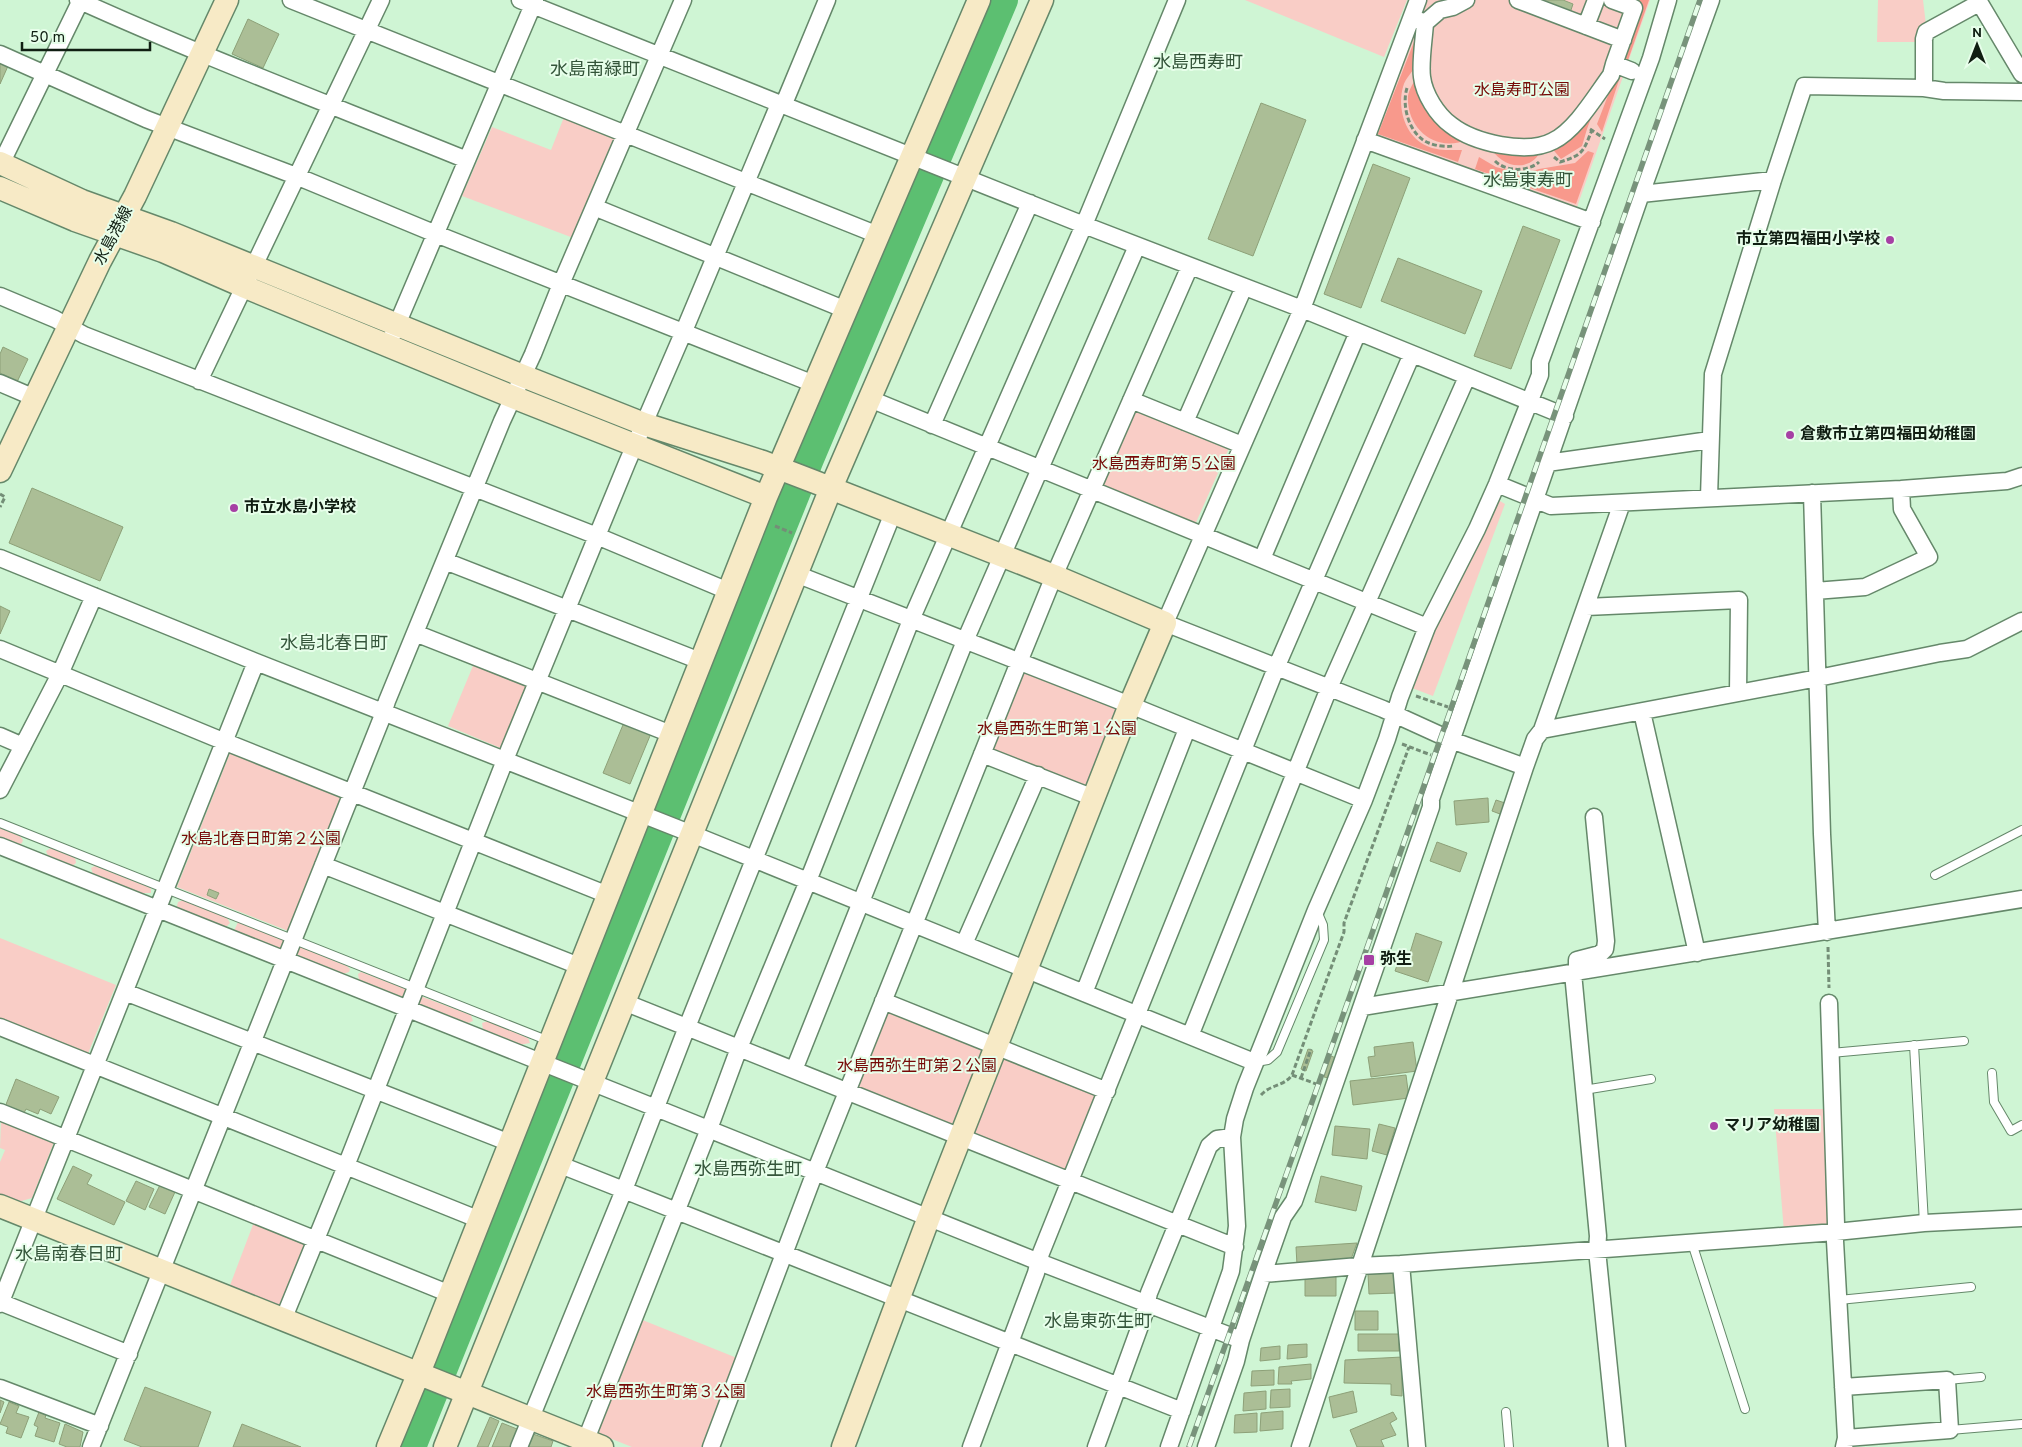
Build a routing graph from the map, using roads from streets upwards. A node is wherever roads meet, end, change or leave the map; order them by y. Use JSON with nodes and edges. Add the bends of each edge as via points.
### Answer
{"nodes":[{"id":1,"x":80,"y":0,"type":"edge"},
{"id":2,"x":227,"y":0,"type":"edge"},
{"id":3,"x":291,"y":0,"type":"edge"},
{"id":4,"x":381,"y":0,"type":"edge"},
{"id":5,"x":683,"y":0,"type":"edge"},
{"id":6,"x":827,"y":0,"type":"edge"},
{"id":7,"x":1042,"y":0,"type":"edge"},
{"id":8,"x":1177,"y":0,"type":"edge"},
{"id":9,"x":1418,"y":0,"type":"edge"},
{"id":10,"x":1466,"y":0,"type":"edge"},
{"id":11,"x":1518,"y":0,"type":"edge"},
{"id":12,"x":1596,"y":0,"type":"edge"},
{"id":13,"x":1612,"y":0,"type":"edge"},
{"id":14,"x":1668,"y":0,"type":"edge"},
{"id":15,"x":1710,"y":0,"type":"edge"},
{"id":16,"x":976,"y":1,"type":"edge"},
{"id":17,"x":1978,"y":1,"type":"edge"},
{"id":18,"x":529,"y":2,"type":"edge"},
{"id":19,"x":1418,"y":20,"type":"junction"},
{"id":20,"x":1586,"y":26,"type":"junction"},
{"id":21,"x":366,"y":30,"type":"junction"},
{"id":22,"x":1623,"y":40,"type":"junction"},
{"id":23,"x":201,"y":53,"type":"junction"},
{"id":24,"x":0,"y":54,"type":"edge"},
{"id":25,"x":660,"y":56,"type":"junction"},
{"id":26,"x":1614,"y":64,"type":"junction"},
{"id":27,"x":1632,"y":71,"type":"dead end"},
{"id":28,"x":2022,"y":74,"type":"edge"},
{"id":29,"x":45,"y":75,"type":"junction"},
{"id":30,"x":499,"y":84,"type":"junction"},
{"id":31,"x":1924,"y":88,"type":"junction"},
{"id":32,"x":2022,"y":92,"type":"edge"},
{"id":33,"x":331,"y":104,"type":"junction"},
{"id":34,"x":781,"y":105,"type":"junction"},
{"id":35,"x":166,"y":127,"type":"junction"},
{"id":36,"x":625,"y":135,"type":"junction"},
{"id":37,"x":1365,"y":140,"type":"junction"},
{"id":38,"x":918,"y":158,"type":"junction"},
{"id":39,"x":467,"y":160,"type":"junction"},
{"id":40,"x":1,"y":164,"type":"edge"},
{"id":41,"x":961,"y":175,"type":"junction"},
{"id":42,"x":296,"y":176,"type":"junction"},
{"id":43,"x":1772,"y":180,"type":"junction"},
{"id":44,"x":746,"y":183,"type":"junction"},
{"id":45,"x":0,"y":188,"type":"edge"},
{"id":46,"x":1641,"y":194,"type":"junction"},
{"id":47,"x":1030,"y":203,"type":"junction"},
{"id":48,"x":594,"y":207,"type":"junction"},
{"id":49,"x":1592,"y":222,"type":"junction"},
{"id":50,"x":119,"y":225,"type":"junction"},
{"id":51,"x":1084,"y":225,"type":"junction"},
{"id":52,"x":436,"y":234,"type":"junction"},
{"id":53,"x":878,"y":236,"type":"junction"},
{"id":54,"x":1137,"y":246,"type":"junction"},
{"id":55,"x":715,"y":258,"type":"junction"},
{"id":56,"x":1190,"y":266,"type":"junction"},
{"id":57,"x":248,"y":276,"type":"junction"},
{"id":58,"x":561,"y":284,"type":"junction"},
{"id":59,"x":1244,"y":287,"type":"junction"},
{"id":60,"x":0,"y":296,"type":"edge"},
{"id":61,"x":1302,"y":309,"type":"junction"},
{"id":62,"x":846,"y":310,"type":"junction"},
{"id":63,"x":69,"y":327,"type":"junction"},
{"id":64,"x":684,"y":331,"type":"junction"},
{"id":65,"x":1358,"y":332,"type":"junction"},
{"id":66,"x":393,"y":335,"type":"junction"},
{"id":67,"x":1412,"y":354,"type":"junction"},
{"id":68,"x":523,"y":376,"type":"junction"},
{"id":69,"x":1467,"y":377,"type":"junction"},
{"id":70,"x":199,"y":381,"type":"junction"},
{"id":71,"x":0,"y":383,"type":"edge"},
{"id":72,"x":814,"y":384,"type":"junction"},
{"id":73,"x":513,"y":397,"type":"junction"},
{"id":74,"x":35,"y":398,"type":"junction"},
{"id":75,"x":870,"y":399,"type":"junction"},
{"id":76,"x":1131,"y":400,"type":"junction"},
{"id":77,"x":1529,"y":402,"type":"junction"},
{"id":78,"x":1565,"y":416,"type":"junction"},
{"id":79,"x":1185,"y":422,"type":"junction"},
{"id":80,"x":644,"y":424,"type":"junction"},
{"id":81,"x":932,"y":425,"type":"junction"},
{"id":82,"x":1710,"y":440,"type":"junction"},
{"id":83,"x":635,"y":445,"type":"junction"},
{"id":84,"x":1242,"y":445,"type":"junction"},
{"id":85,"x":986,"y":448,"type":"junction"},
{"id":86,"x":676,"y":461,"type":"junction"},
{"id":87,"x":1547,"y":463,"type":"junction"},
{"id":88,"x":0,"y":469,"type":"edge"},
{"id":89,"x":1040,"y":470,"type":"junction"},
{"id":90,"x":786,"y":471,"type":"junction"},
{"id":91,"x":2022,"y":476,"type":"edge"},
{"id":92,"x":1497,"y":484,"type":"junction"},
{"id":93,"x":823,"y":485,"type":"junction"},
{"id":94,"x":474,"y":488,"type":"junction"},
{"id":95,"x":1901,"y":489,"type":"junction"},
{"id":96,"x":1092,"y":490,"type":"junction"},
{"id":97,"x":1812,"y":493,"type":"junction"},
{"id":98,"x":766,"y":497,"type":"junction"},
{"id":99,"x":1709,"y":497,"type":"junction"},
{"id":100,"x":1534,"y":500,"type":"junction"},
{"id":101,"x":1622,"y":503,"type":"junction"},
{"id":102,"x":893,"y":513,"type":"junction"},
{"id":103,"x":948,"y":534,"type":"junction"},
{"id":104,"x":597,"y":536,"type":"junction"},
{"id":105,"x":1203,"y":536,"type":"junction"},
{"id":106,"x":1002,"y":556,"type":"junction"},
{"id":107,"x":0,"y":558,"type":"edge"},
{"id":108,"x":1262,"y":559,"type":"junction"},
{"id":109,"x":445,"y":561,"type":"junction"},
{"id":110,"x":796,"y":574,"type":"junction"},
{"id":111,"x":1054,"y":576,"type":"junction"},
{"id":112,"x":1314,"y":580,"type":"junction"},
{"id":113,"x":1815,"y":590,"type":"junction"},
{"id":114,"x":728,"y":591,"type":"junction"},
{"id":115,"x":94,"y":596,"type":"junction"},
{"id":116,"x":859,"y":599,"type":"junction"},
{"id":117,"x":1368,"y":602,"type":"junction"},
{"id":118,"x":1586,"y":608,"type":"junction"},
{"id":119,"x":568,"y":610,"type":"junction"},
{"id":120,"x":911,"y":620,"type":"junction"},
{"id":121,"x":2022,"y":621,"type":"edge"},
{"id":122,"x":1165,"y":623,"type":"junction"},
{"id":123,"x":1427,"y":627,"type":"junction"},
{"id":124,"x":415,"y":633,"type":"junction"},
{"id":125,"x":965,"y":641,"type":"junction"},
{"id":126,"x":0,"y":648,"type":"edge"},
{"id":127,"x":700,"y":661,"type":"junction"},
{"id":128,"x":256,"y":662,"type":"junction"},
{"id":129,"x":1019,"y":662,"type":"junction"},
{"id":130,"x":1276,"y":668,"type":"junction"},
{"id":131,"x":60,"y":674,"type":"junction"},
{"id":132,"x":1818,"y":678,"type":"junction"},
{"id":133,"x":538,"y":681,"type":"junction"},
{"id":134,"x":1329,"y":688,"type":"junction"},
{"id":135,"x":1738,"y":694,"type":"junction"},
{"id":136,"x":1130,"y":705,"type":"junction"},
{"id":137,"x":384,"y":712,"type":"junction"},
{"id":138,"x":1642,"y":712,"type":"junction"},
{"id":139,"x":1395,"y":714,"type":"junction"},
{"id":140,"x":1187,"y":729,"type":"junction"},
{"id":141,"x":1542,"y":730,"type":"junction"},
{"id":142,"x":671,"y":734,"type":"junction"},
{"id":143,"x":0,"y":736,"type":"edge"},
{"id":144,"x":1451,"y":740,"type":"junction"},
{"id":145,"x":225,"y":741,"type":"junction"},
{"id":146,"x":23,"y":746,"type":"junction"},
{"id":147,"x":1243,"y":750,"type":"junction"},
{"id":148,"x":982,"y":754,"type":"junction"},
{"id":149,"x":506,"y":760,"type":"junction"},
{"id":150,"x":1525,"y":767,"type":"junction"},
{"id":151,"x":1296,"y":773,"type":"junction"},
{"id":152,"x":1038,"y":775,"type":"junction"},
{"id":153,"x":0,"y":790,"type":"edge"},
{"id":154,"x":352,"y":792,"type":"junction"},
{"id":155,"x":1094,"y":798,"type":"junction"},
{"id":156,"x":1364,"y":800,"type":"junction"},
{"id":157,"x":648,"y":817,"type":"junction"},
{"id":158,"x":1594,"y":817,"type":"dead end"},
{"id":159,"x":684,"y":831,"type":"junction"},
{"id":160,"x":473,"y":840,"type":"junction"},
{"id":161,"x":0,"y":846,"type":"edge"},
{"id":162,"x":755,"y":859,"type":"junction"},
{"id":163,"x":323,"y":865,"type":"junction"},
{"id":164,"x":808,"y":881,"type":"junction"},
{"id":165,"x":608,"y":895,"type":"junction"},
{"id":166,"x":2022,"y":899,"type":"edge"},
{"id":167,"x":861,"y":903,"type":"junction"},
{"id":168,"x":159,"y":909,"type":"junction"},
{"id":169,"x":444,"y":914,"type":"junction"},
{"id":170,"x":914,"y":924,"type":"junction"},
{"id":171,"x":1827,"y":932,"type":"junction"},
{"id":172,"x":964,"y":944,"type":"junction"},
{"id":173,"x":1697,"y":953,"type":"junction"},
{"id":174,"x":285,"y":959,"type":"junction"},
{"id":175,"x":579,"y":966,"type":"junction"},
{"id":176,"x":1026,"y":970,"type":"junction"},
{"id":177,"x":1575,"y":973,"type":"junction"},
{"id":178,"x":126,"y":992,"type":"junction"},
{"id":179,"x":1084,"y":993,"type":"junction"},
{"id":180,"x":1452,"y":993,"type":"junction"},
{"id":181,"x":884,"y":1001,"type":"junction"},
{"id":182,"x":624,"y":1002,"type":"junction"},
{"id":183,"x":1830,"y":1003,"type":"road end"},
{"id":184,"x":1362,"y":1007,"type":"junction"},
{"id":185,"x":407,"y":1008,"type":"junction"},
{"id":186,"x":1137,"y":1015,"type":"junction"},
{"id":187,"x":0,"y":1027,"type":"edge"},
{"id":188,"x":687,"y":1027,"type":"junction"},
{"id":189,"x":1190,"y":1036,"type":"junction"},
{"id":190,"x":252,"y":1041,"type":"junction"},
{"id":191,"x":996,"y":1046,"type":"junction"},
{"id":192,"x":739,"y":1048,"type":"junction"},
{"id":193,"x":550,"y":1057,"type":"junction"},
{"id":194,"x":1254,"y":1062,"type":"junction"},
{"id":195,"x":96,"y":1066,"type":"junction"},
{"id":196,"x":794,"y":1070,"type":"junction"},
{"id":197,"x":585,"y":1079,"type":"junction"},
{"id":198,"x":375,"y":1091,"type":"junction"},
{"id":199,"x":847,"y":1091,"type":"junction"},
{"id":200,"x":1106,"y":1091,"type":"junction"},
{"id":201,"x":656,"y":1108,"type":"junction"},
{"id":202,"x":0,"y":1112,"type":"edge"},
{"id":203,"x":222,"y":1117,"type":"junction"},
{"id":204,"x":709,"y":1129,"type":"junction"},
{"id":205,"x":961,"y":1137,"type":"junction"},
{"id":206,"x":1232,"y":1137,"type":"junction"},
{"id":207,"x":67,"y":1139,"type":"junction"},
{"id":208,"x":510,"y":1143,"type":"junction"},
{"id":209,"x":558,"y":1164,"type":"junction"},
{"id":210,"x":346,"y":1166,"type":"junction"},
{"id":211,"x":815,"y":1172,"type":"junction"},
{"id":212,"x":1070,"y":1181,"type":"junction"},
{"id":213,"x":624,"y":1190,"type":"junction"},
{"id":214,"x":194,"y":1191,"type":"junction"},
{"id":215,"x":0,"y":1206,"type":"edge"},
{"id":216,"x":677,"y":1211,"type":"junction"},
{"id":217,"x":929,"y":1217,"type":"junction"},
{"id":218,"x":2022,"y":1218,"type":"edge"},
{"id":219,"x":34,"y":1220,"type":"junction"},
{"id":220,"x":480,"y":1220,"type":"junction"},
{"id":221,"x":1177,"y":1225,"type":"junction"},
{"id":222,"x":1836,"y":1232,"type":"junction"},
{"id":223,"x":315,"y":1240,"type":"junction"},
{"id":224,"x":1235,"y":1247,"type":"junction"},
{"id":225,"x":1597,"y":1250,"type":"junction"},
{"id":226,"x":784,"y":1254,"type":"junction"},
{"id":227,"x":1039,"y":1262,"type":"junction"},
{"id":228,"x":1401,"y":1264,"type":"junction"},
{"id":229,"x":1359,"y":1266,"type":"junction"},
{"id":230,"x":163,"y":1270,"type":"junction"},
{"id":231,"x":1263,"y":1274,"type":"junction"},
{"id":232,"x":450,"y":1294,"type":"junction"},
{"id":233,"x":898,"y":1300,"type":"junction"},
{"id":234,"x":0,"y":1303,"type":"edge"},
{"id":235,"x":1146,"y":1304,"type":"junction"},
{"id":236,"x":283,"y":1320,"type":"junction"},
{"id":237,"x":1212,"y":1329,"type":"junction"},
{"id":238,"x":1241,"y":1340,"type":"junction"},
{"id":239,"x":1010,"y":1344,"type":"junction"},
{"id":240,"x":129,"y":1354,"type":"junction"},
{"id":241,"x":442,"y":1383,"type":"junction"},
{"id":242,"x":1117,"y":1386,"type":"junction"},
{"id":243,"x":1843,"y":1387,"type":"junction"},
{"id":244,"x":0,"y":1388,"type":"edge"},
{"id":245,"x":1182,"y":1411,"type":"junction"},
{"id":246,"x":531,"y":1418,"type":"junction"},
{"id":247,"x":100,"y":1426,"type":"junction"},
{"id":248,"x":1845,"y":1442,"type":"edge"},
{"id":249,"x":590,"y":1445,"type":"edge"},
{"id":250,"x":973,"y":1446,"type":"edge"},
{"id":251,"x":91,"y":1447,"type":"edge"},
{"id":252,"x":388,"y":1447,"type":"edge"},
{"id":253,"x":446,"y":1447,"type":"edge"},
{"id":254,"x":519,"y":1447,"type":"edge"},
{"id":255,"x":710,"y":1447,"type":"edge"},
{"id":256,"x":843,"y":1447,"type":"edge"},
{"id":257,"x":1096,"y":1447,"type":"edge"},
{"id":258,"x":1170,"y":1447,"type":"edge"},
{"id":259,"x":1206,"y":1447,"type":"edge"},
{"id":260,"x":1300,"y":1447,"type":"edge"},
{"id":261,"x":1417,"y":1447,"type":"edge"},
{"id":262,"x":1617,"y":1447,"type":"edge"}],
"edges":[{"from":1,"to":23,"type":"street"},
{"from":1,"to":29,"type":"street"},
{"from":2,"to":23,"type":"street","name":"水島港線"},
{"from":3,"to":21,"type":"street"},
{"from":4,"to":21,"type":"street"},
{"from":5,"to":25,"type":"street"},
{"from":6,"to":34,"type":"street"},
{"from":7,"to":41,"type":"street"},
{"from":8,"to":51,"type":"street"},
{"from":9,"to":19,"type":"street"},
{"from":10,"to":19,"type":"street"},
{"from":11,"to":20,"type":"street"},
{"from":12,"to":20,"type":"street"},
{"from":13,"to":22,"type":"street","via":[[1634,8]]},
{"from":14,"to":49,"type":"street","via":[[1651,58]]},
{"from":15,"to":46,"type":"street"},
{"from":16,"to":38,"type":"street"},
{"from":17,"to":28,"type":"street"},
{"from":17,"to":31,"type":"street","via":[[1926,32]]},
{"from":18,"to":25,"type":"street"},
{"from":18,"to":30,"type":"street"},
{"from":19,"to":26,"type":"street","via":[[1422,76],[1436,110],[1450,125],[1464,133],[1508,146],[1533,148],[1567,132],[1611,75]]},
{"from":19,"to":37,"type":"street"},
{"from":20,"to":22,"type":"street"},
{"from":21,"to":30,"type":"street"},
{"from":21,"to":33,"type":"street"},
{"from":22,"to":26,"type":"street"},
{"from":23,"to":33,"type":"street"},
{"from":23,"to":35,"type":"street","name":"水島港線"},
{"from":24,"to":29,"type":"street"},
{"from":25,"to":34,"type":"street"},
{"from":25,"to":36,"type":"street"},
{"from":26,"to":27,"type":"street"},
{"from":29,"to":35,"type":"street"},
{"from":29,"to":40,"type":"street"},
{"from":30,"to":36,"type":"street"},
{"from":30,"to":39,"type":"street"},
{"from":31,"to":32,"type":"street"},
{"from":31,"to":43,"type":"street","via":[[1804,86]]},
{"from":33,"to":39,"type":"street"},
{"from":33,"to":42,"type":"street"},
{"from":34,"to":38,"type":"street"},
{"from":34,"to":44,"type":"street"},
{"from":35,"to":42,"type":"street"},
{"from":35,"to":50,"type":"street","name":"水島港線"},
{"from":36,"to":44,"type":"street"},
{"from":36,"to":48,"type":"street"},
{"from":37,"to":49,"type":"street"},
{"from":37,"to":61,"type":"street"},
{"from":38,"to":41,"type":"street"},
{"from":38,"to":53,"type":"street"},
{"from":39,"to":52,"type":"street"},
{"from":40,"to":50,"type":"street","via":[[82,201]]},
{"from":41,"to":47,"type":"street"},
{"from":41,"to":75,"type":"street"},
{"from":42,"to":52,"type":"street"},
{"from":42,"to":57,"type":"street"},
{"from":43,"to":46,"type":"street"},
{"from":43,"to":82,"type":"street","via":[[1713,374]]},
{"from":44,"to":53,"type":"street"},
{"from":44,"to":55,"type":"street"},
{"from":45,"to":50,"type":"street","via":[[75,220]]},
{"from":46,"to":78,"type":"street"},
{"from":47,"to":51,"type":"street"},
{"from":47,"to":81,"type":"street"},
{"from":48,"to":55,"type":"street"},
{"from":48,"to":58,"type":"street"},
{"from":49,"to":77,"type":"street","via":[[1540,362],[1540,375]]},
{"from":50,"to":57,"type":"street","via":[[163,251]]},
{"from":50,"to":63,"type":"street","name":"水島港線"},
{"from":51,"to":54,"type":"street"},
{"from":51,"to":85,"type":"street"},
{"from":52,"to":58,"type":"street"},
{"from":52,"to":66,"type":"street"},
{"from":53,"to":62,"type":"street"},
{"from":54,"to":56,"type":"street"},
{"from":54,"to":89,"type":"street"},
{"from":55,"to":62,"type":"street"},
{"from":55,"to":64,"type":"street"},
{"from":56,"to":59,"type":"street"},
{"from":56,"to":76,"type":"street"},
{"from":57,"to":66,"type":"street"},
{"from":57,"to":70,"type":"street"},
{"from":58,"to":64,"type":"street"},
{"from":58,"to":68,"type":"street"},
{"from":59,"to":61,"type":"street"},
{"from":59,"to":79,"type":"street"},
{"from":60,"to":63,"type":"street"},
{"from":61,"to":65,"type":"street"},
{"from":61,"to":84,"type":"street"},
{"from":62,"to":72,"type":"street"},
{"from":63,"to":70,"type":"street"},
{"from":63,"to":74,"type":"street","name":"水島港線"},
{"from":64,"to":72,"type":"street"},
{"from":64,"to":80,"type":"street"},
{"from":65,"to":67,"type":"street"},
{"from":65,"to":108,"type":"street"},
{"from":66,"to":68,"type":"street"},
{"from":66,"to":73,"type":"street"},
{"from":67,"to":69,"type":"street"},
{"from":67,"to":112,"type":"street"},
{"from":68,"to":73,"type":"street"},
{"from":68,"to":80,"type":"street"},
{"from":69,"to":77,"type":"street"},
{"from":69,"to":117,"type":"street"},
{"from":70,"to":94,"type":"street"},
{"from":71,"to":74,"type":"street"},
{"from":72,"to":90,"type":"street"},
{"from":73,"to":83,"type":"street"},
{"from":73,"to":94,"type":"street"},
{"from":74,"to":88,"type":"street","name":"水島港線"},
{"from":75,"to":81,"type":"street"},
{"from":75,"to":93,"type":"street"},
{"from":76,"to":79,"type":"street"},
{"from":76,"to":96,"type":"street"},
{"from":77,"to":78,"type":"street"},
{"from":77,"to":92,"type":"street"},
{"from":78,"to":87,"type":"street"},
{"from":79,"to":84,"type":"street"},
{"from":80,"to":83,"type":"street"},
{"from":80,"to":90,"type":"street"},
{"from":81,"to":85,"type":"street"},
{"from":82,"to":87,"type":"street"},
{"from":82,"to":99,"type":"street"},
{"from":83,"to":86,"type":"street"},
{"from":83,"to":104,"type":"street"},
{"from":84,"to":105,"type":"street"},
{"from":85,"to":89,"type":"street"},
{"from":85,"to":103,"type":"street"},
{"from":86,"to":90,"type":"street","via":[[750,471]]},
{"from":86,"to":98,"type":"street"},
{"from":87,"to":100,"type":"street"},
{"from":89,"to":96,"type":"street"},
{"from":89,"to":106,"type":"street"},
{"from":90,"to":93,"type":"street"},
{"from":90,"to":98,"type":"street"},
{"from":91,"to":95,"type":"street","via":[[2007,481]]},
{"from":92,"to":100,"type":"street"},
{"from":92,"to":123,"type":"street"},
{"from":93,"to":102,"type":"street"},
{"from":93,"to":110,"type":"street"},
{"from":94,"to":104,"type":"street"},
{"from":94,"to":109,"type":"street"},
{"from":95,"to":97,"type":"street"},
{"from":95,"to":113,"type":"street","via":[[1902,509],[1929,557],[1865,587]]},
{"from":96,"to":105,"type":"street"},
{"from":96,"to":111,"type":"street"},
{"from":97,"to":99,"type":"street"},
{"from":97,"to":113,"type":"street"},
{"from":98,"to":114,"type":"street"},
{"from":99,"to":101,"type":"street"},
{"from":100,"to":101,"type":"street","via":[[1551,506]]},
{"from":100,"to":144,"type":"street"},
{"from":101,"to":118,"type":"street"},
{"from":102,"to":103,"type":"street"},
{"from":102,"to":116,"type":"street"},
{"from":103,"to":106,"type":"street"},
{"from":103,"to":120,"type":"street"},
{"from":104,"to":114,"type":"street"},
{"from":104,"to":119,"type":"street"},
{"from":105,"to":108,"type":"street"},
{"from":105,"to":122,"type":"street"},
{"from":106,"to":111,"type":"street"},
{"from":106,"to":125,"type":"street"},
{"from":107,"to":115,"type":"street"},
{"from":108,"to":112,"type":"street"},
{"from":109,"to":119,"type":"street"},
{"from":109,"to":124,"type":"street"},
{"from":110,"to":116,"type":"street"},
{"from":110,"to":159,"type":"street"},
{"from":111,"to":122,"type":"street"},
{"from":111,"to":129,"type":"street"},
{"from":112,"to":117,"type":"street"},
{"from":112,"to":130,"type":"street"},
{"from":113,"to":132,"type":"street"},
{"from":114,"to":127,"type":"street"},
{"from":115,"to":128,"type":"street"},
{"from":115,"to":131,"type":"street"},
{"from":116,"to":120,"type":"street"},
{"from":116,"to":162,"type":"street"},
{"from":117,"to":123,"type":"street"},
{"from":117,"to":134,"type":"street"},
{"from":118,"to":135,"type":"street","via":[[1739,600]]},
{"from":118,"to":141,"type":"street"},
{"from":119,"to":127,"type":"street"},
{"from":119,"to":133,"type":"street"},
{"from":120,"to":125,"type":"street"},
{"from":120,"to":164,"type":"street"},
{"from":121,"to":132,"type":"street","via":[[1967,650]]},
{"from":122,"to":130,"type":"street"},
{"from":122,"to":136,"type":"street"},
{"from":123,"to":139,"type":"street"},
{"from":124,"to":133,"type":"street"},
{"from":124,"to":137,"type":"street"},
{"from":125,"to":129,"type":"street"},
{"from":125,"to":167,"type":"street"},
{"from":126,"to":131,"type":"street"},
{"from":127,"to":142,"type":"street"},
{"from":128,"to":137,"type":"street"},
{"from":128,"to":145,"type":"street"},
{"from":129,"to":136,"type":"street"},
{"from":129,"to":148,"type":"street"},
{"from":130,"to":134,"type":"street"},
{"from":130,"to":147,"type":"street"},
{"from":131,"to":145,"type":"street"},
{"from":131,"to":146,"type":"street"},
{"from":132,"to":135,"type":"street"},
{"from":132,"to":171,"type":"street"},
{"from":133,"to":142,"type":"street"},
{"from":133,"to":149,"type":"street"},
{"from":134,"to":139,"type":"street"},
{"from":134,"to":151,"type":"street"},
{"from":135,"to":138,"type":"street"},
{"from":136,"to":140,"type":"street"},
{"from":136,"to":155,"type":"street"},
{"from":137,"to":149,"type":"street"},
{"from":137,"to":154,"type":"street"},
{"from":138,"to":141,"type":"street"},
{"from":138,"to":173,"type":"street"},
{"from":139,"to":144,"type":"street"},
{"from":139,"to":156,"type":"street"},
{"from":140,"to":147,"type":"street"},
{"from":140,"to":179,"type":"street"},
{"from":141,"to":150,"type":"street","via":[[1535,739]]},
{"from":142,"to":157,"type":"street"},
{"from":143,"to":146,"type":"street"},
{"from":144,"to":150,"type":"street"},
{"from":144,"to":184,"type":"street"},
{"from":145,"to":154,"type":"street"},
{"from":145,"to":168,"type":"street","via":[[164,889]]},
{"from":146,"to":153,"type":"street"},
{"from":147,"to":151,"type":"street"},
{"from":147,"to":186,"type":"street"},
{"from":148,"to":152,"type":"street"},
{"from":148,"to":170,"type":"street"},
{"from":149,"to":157,"type":"street"},
{"from":149,"to":160,"type":"street"},
{"from":150,"to":180,"type":"street"},
{"from":151,"to":156,"type":"street"},
{"from":151,"to":189,"type":"street"},
{"from":152,"to":155,"type":"street"},
{"from":152,"to":172,"type":"street"},
{"from":154,"to":160,"type":"street"},
{"from":154,"to":163,"type":"street"},
{"from":155,"to":176,"type":"street"},
{"from":156,"to":194,"type":"street"},
{"from":157,"to":159,"type":"street"},
{"from":157,"to":165,"type":"street"},
{"from":158,"to":177,"type":"street","via":[[1606,941],[1600,954],[1577,960]]},
{"from":159,"to":162,"type":"street"},
{"from":159,"to":182,"type":"street"},
{"from":160,"to":165,"type":"street"},
{"from":160,"to":169,"type":"street"},
{"from":161,"to":168,"type":"street"},
{"from":162,"to":164,"type":"street"},
{"from":162,"to":188,"type":"street"},
{"from":163,"to":169,"type":"street"},
{"from":163,"to":174,"type":"street"},
{"from":164,"to":167,"type":"street"},
{"from":164,"to":192,"type":"street"},
{"from":165,"to":175,"type":"street"},
{"from":166,"to":171,"type":"street"},
{"from":167,"to":170,"type":"street"},
{"from":167,"to":196,"type":"street"},
{"from":168,"to":174,"type":"street"},
{"from":168,"to":178,"type":"street"},
{"from":169,"to":175,"type":"street"},
{"from":169,"to":185,"type":"street"},
{"from":170,"to":172,"type":"street"},
{"from":170,"to":181,"type":"street"},
{"from":171,"to":173,"type":"street"},
{"from":172,"to":176,"type":"street"},
{"from":173,"to":177,"type":"street"},
{"from":174,"to":185,"type":"street"},
{"from":174,"to":190,"type":"street"},
{"from":175,"to":193,"type":"street"},
{"from":176,"to":179,"type":"street"},
{"from":176,"to":191,"type":"street"},
{"from":177,"to":180,"type":"street"},
{"from":177,"to":225,"type":"street"},
{"from":178,"to":190,"type":"street"},
{"from":178,"to":195,"type":"street"},
{"from":179,"to":186,"type":"street"},
{"from":180,"to":184,"type":"street"},
{"from":180,"to":229,"type":"street"},
{"from":181,"to":191,"type":"street"},
{"from":181,"to":199,"type":"street"},
{"from":182,"to":188,"type":"street"},
{"from":182,"to":197,"type":"street"},
{"from":183,"to":222,"type":"street"},
{"from":184,"to":231,"type":"street","via":[[1294,1201],[1283,1218]]},
{"from":185,"to":193,"type":"street"},
{"from":185,"to":198,"type":"street"},
{"from":186,"to":189,"type":"street"},
{"from":186,"to":200,"type":"street"},
{"from":187,"to":195,"type":"street"},
{"from":188,"to":192,"type":"street"},
{"from":188,"to":201,"type":"street"},
{"from":189,"to":194,"type":"street"},
{"from":190,"to":198,"type":"street"},
{"from":190,"to":203,"type":"street"},
{"from":191,"to":200,"type":"street"},
{"from":191,"to":205,"type":"street"},
{"from":192,"to":196,"type":"street"},
{"from":192,"to":204,"type":"street"},
{"from":193,"to":197,"type":"street"},
{"from":193,"to":208,"type":"street"},
{"from":194,"to":206,"type":"street"},
{"from":195,"to":203,"type":"street"},
{"from":195,"to":207,"type":"street"},
{"from":196,"to":199,"type":"street"},
{"from":197,"to":201,"type":"street"},
{"from":197,"to":209,"type":"street"},
{"from":198,"to":208,"type":"street"},
{"from":198,"to":210,"type":"street"},
{"from":199,"to":205,"type":"street"},
{"from":199,"to":211,"type":"street"},
{"from":200,"to":212,"type":"street"},
{"from":201,"to":204,"type":"street"},
{"from":201,"to":213,"type":"street"},
{"from":202,"to":207,"type":"street"},
{"from":203,"to":210,"type":"street"},
{"from":203,"to":214,"type":"street"},
{"from":204,"to":211,"type":"street"},
{"from":204,"to":216,"type":"street"},
{"from":205,"to":212,"type":"street"},
{"from":205,"to":217,"type":"street"},
{"from":206,"to":221,"type":"street","via":[[1217,1139],[1209,1146]]},
{"from":206,"to":224,"type":"street","via":[[1237,1226]]},
{"from":207,"to":214,"type":"street"},
{"from":207,"to":219,"type":"street"},
{"from":208,"to":220,"type":"street"},
{"from":209,"to":213,"type":"street"},
{"from":209,"to":241,"type":"street"},
{"from":210,"to":220,"type":"street"},
{"from":210,"to":223,"type":"street"},
{"from":211,"to":217,"type":"street"},
{"from":211,"to":226,"type":"street"},
{"from":212,"to":221,"type":"street"},
{"from":212,"to":227,"type":"street"},
{"from":213,"to":216,"type":"street"},
{"from":213,"to":246,"type":"street"},
{"from":214,"to":223,"type":"street"},
{"from":214,"to":230,"type":"street"},
{"from":215,"to":219,"type":"street"},
{"from":216,"to":226,"type":"street"},
{"from":216,"to":249,"type":"street"},
{"from":217,"to":227,"type":"street"},
{"from":217,"to":233,"type":"street"},
{"from":218,"to":222,"type":"street"},
{"from":219,"to":230,"type":"street"},
{"from":219,"to":234,"type":"street"},
{"from":220,"to":232,"type":"street"},
{"from":221,"to":224,"type":"street"},
{"from":221,"to":235,"type":"street"},
{"from":222,"to":225,"type":"street"},
{"from":222,"to":243,"type":"street"},
{"from":223,"to":232,"type":"street"},
{"from":223,"to":236,"type":"street"},
{"from":224,"to":237,"type":"street"},
{"from":225,"to":228,"type":"street"},
{"from":225,"to":262,"type":"street"},
{"from":226,"to":233,"type":"street"},
{"from":226,"to":255,"type":"street"},
{"from":227,"to":235,"type":"street"},
{"from":227,"to":239,"type":"street"},
{"from":228,"to":229,"type":"street"},
{"from":228,"to":261,"type":"street"},
{"from":229,"to":231,"type":"street"},
{"from":229,"to":260,"type":"street"},
{"from":230,"to":236,"type":"street"},
{"from":230,"to":240,"type":"street"},
{"from":231,"to":238,"type":"street"},
{"from":232,"to":241,"type":"street"},
{"from":233,"to":239,"type":"street"},
{"from":233,"to":256,"type":"street"},
{"from":234,"to":240,"type":"street"},
{"from":235,"to":237,"type":"street"},
{"from":235,"to":242,"type":"street"},
{"from":236,"to":241,"type":"street"},
{"from":237,"to":238,"type":"street"},
{"from":237,"to":245,"type":"street"},
{"from":238,"to":259,"type":"street"},
{"from":239,"to":242,"type":"street"},
{"from":239,"to":250,"type":"street"},
{"from":240,"to":247,"type":"street"},
{"from":241,"to":246,"type":"street"},
{"from":241,"to":252,"type":"street"},
{"from":241,"to":253,"type":"street"},
{"from":242,"to":245,"type":"street"},
{"from":242,"to":257,"type":"street"},
{"from":243,"to":248,"type":"street"},
{"from":243,"to":248,"type":"street","via":[[1947,1380],[1950,1430]]},
{"from":244,"to":247,"type":"street"},
{"from":245,"to":258,"type":"street"},
{"from":246,"to":249,"type":"street"},
{"from":246,"to":254,"type":"street"},
{"from":247,"to":251,"type":"street"}]}
